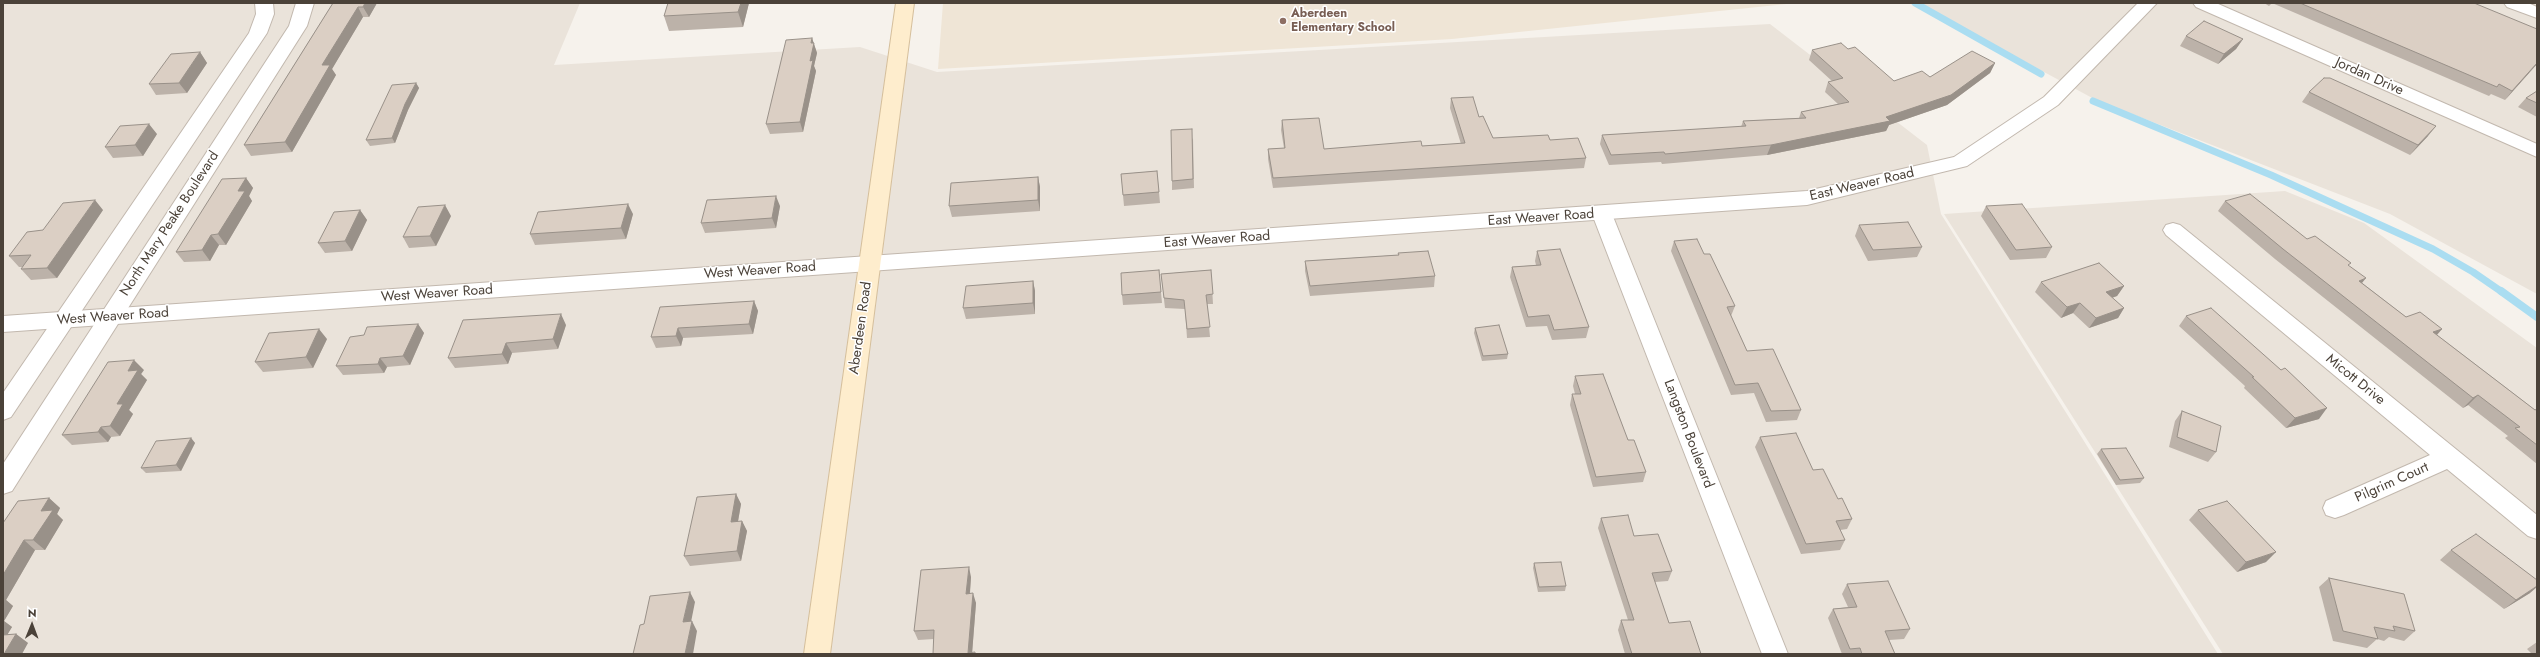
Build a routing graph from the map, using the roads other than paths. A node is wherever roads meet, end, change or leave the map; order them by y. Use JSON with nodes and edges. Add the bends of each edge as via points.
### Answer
{"nodes":[{"id":1,"x":264,"y":3,"type":"edge"},
{"id":2,"x":304,"y":3,"type":"edge"},
{"id":3,"x":905,"y":3,"type":"edge"},
{"id":4,"x":2148,"y":3,"type":"edge"},
{"id":5,"x":2202,"y":3,"type":"edge"},
{"id":6,"x":2513,"y":3,"type":"edge"},
{"id":7,"x":2537,"y":13,"type":"edge"},
{"id":8,"x":2537,"y":151,"type":"edge"},
{"id":9,"x":1602,"y":214,"type":"junction"},
{"id":10,"x":2173,"y":230,"type":"dead end"},
{"id":11,"x":870,"y":263,"type":"junction"},
{"id":12,"x":110,"y":317,"type":"junction"},
{"id":13,"x":65,"y":320,"type":"junction"},
{"id":14,"x":3,"y":324,"type":"edge"},
{"id":15,"x":3,"y":412,"type":"edge"},
{"id":16,"x":2449,"y":457,"type":"junction"},
{"id":17,"x":3,"y":484,"type":"edge"},
{"id":18,"x":2335,"y":508,"type":"dead end"},
{"id":19,"x":2537,"y":528,"type":"edge"},
{"id":20,"x":817,"y":654,"type":"edge"},
{"id":21,"x":1775,"y":654,"type":"edge"}],
"edges":[{"from":1,"to":13,"type":"street","via":[[265,14],[258,33]]},
{"from":2,"to":12,"type":"street","name":"North Mary Peake Boulevard","via":[[298,26]]},
{"from":3,"to":11,"type":"main road","name":"Aberdeen Road"},
{"from":4,"to":9,"type":"street","name":"East Weaver Road","via":[[2052,101],[1960,162],[1808,198]]},
{"from":5,"to":8,"type":"street","name":"Jordan Drive"},
{"from":6,"to":7,"type":"street"},
{"from":9,"to":11,"type":"street","name":"East Weaver Road"},
{"from":9,"to":21,"type":"street","name":"Langston Boulevard"},
{"from":10,"to":16,"type":"street","name":"Micott Drive"},
{"from":11,"to":12,"type":"street","name":"West Weaver Road"},
{"from":11,"to":20,"type":"main road","name":"Aberdeen Road"},
{"from":12,"to":13,"type":"street","name":"West Weaver Road"},
{"from":12,"to":17,"type":"street","name":"North Mary Peake Boulevard"},
{"from":13,"to":14,"type":"street","name":"West Weaver Road"},
{"from":13,"to":15,"type":"street"},
{"from":16,"to":18,"type":"street","name":"Pilgrim Court"},
{"from":16,"to":19,"type":"street","name":"Micott Drive"}]}
